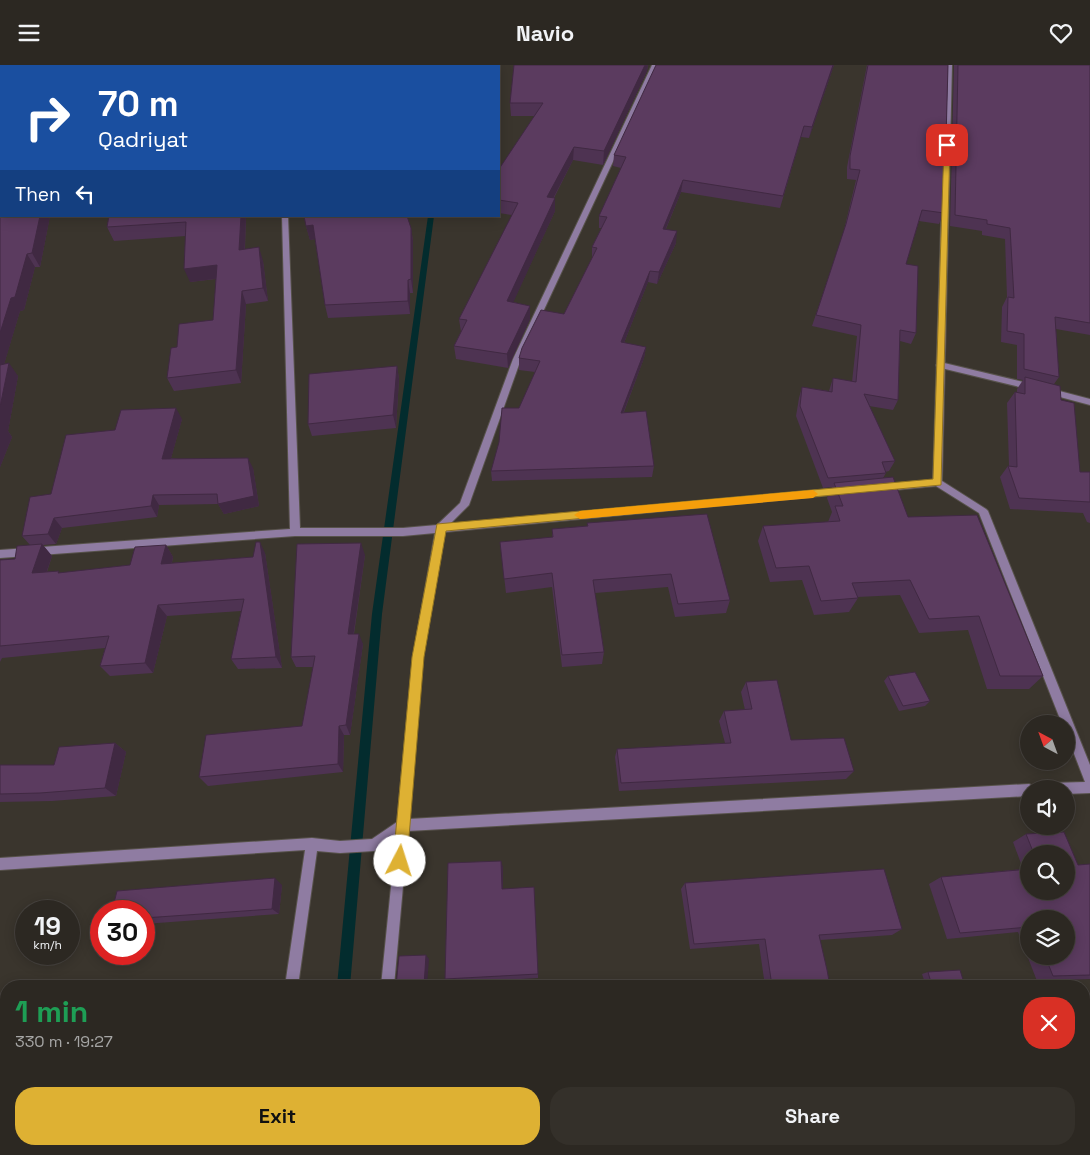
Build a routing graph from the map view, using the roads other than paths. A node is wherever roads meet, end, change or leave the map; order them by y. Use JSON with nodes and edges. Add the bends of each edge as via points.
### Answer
{"nodes":[{"id":1,"x":655,"y":65,"type":"edge"},
{"id":2,"x":949,"y":65,"type":"edge"},
{"id":3,"x":285,"y":217,"type":"edge"},
{"id":4,"x":940,"y":365,"type":"junction"},
{"id":5,"x":1090,"y":402,"type":"edge"},
{"id":6,"x":938,"y":483,"type":"junction"},
{"id":7,"x":878,"y":488,"type":"edge"},
{"id":8,"x":848,"y":491,"type":"edge"},
{"id":9,"x":441,"y":527,"type":"junction"},
{"id":10,"x":295,"y":532,"type":"junction"},
{"id":11,"x":0,"y":554,"type":"edge"},
{"id":12,"x":1090,"y":779,"type":"edge"},
{"id":13,"x":1090,"y":787,"type":"edge"},
{"id":14,"x":1075,"y":788,"type":"edge"},
{"id":15,"x":1020,"y":791,"type":"edge"},
{"id":16,"x":403,"y":825,"type":"junction"},
{"id":17,"x":312,"y":844,"type":"junction"},
{"id":18,"x":0,"y":864,"type":"edge"},
{"id":19,"x":293,"y":980,"type":"edge"},
{"id":20,"x":389,"y":980,"type":"edge"}],
"edges":[{"from":1,"to":9,"type":"street","via":[[517,359],[464,505]]},
{"from":2,"to":4,"type":"street"},
{"from":3,"to":10,"type":"street"},
{"from":4,"to":5,"type":"street"},
{"from":4,"to":6,"type":"street"},
{"from":6,"to":7,"type":"street"},
{"from":6,"to":12,"type":"street","via":[[983,511]]},
{"from":8,"to":9,"type":"street"},
{"from":9,"to":10,"type":"street","via":[[403,532]]},
{"from":9,"to":16,"type":"street","via":[[418,657]]},
{"from":10,"to":11,"type":"street"},
{"from":13,"to":14,"type":"street"},
{"from":15,"to":16,"type":"street"},
{"from":16,"to":17,"type":"street","via":[[374,845],[340,847]]},
{"from":16,"to":20,"type":"street"},
{"from":17,"to":18,"type":"street"},
{"from":17,"to":19,"type":"street"}]}
